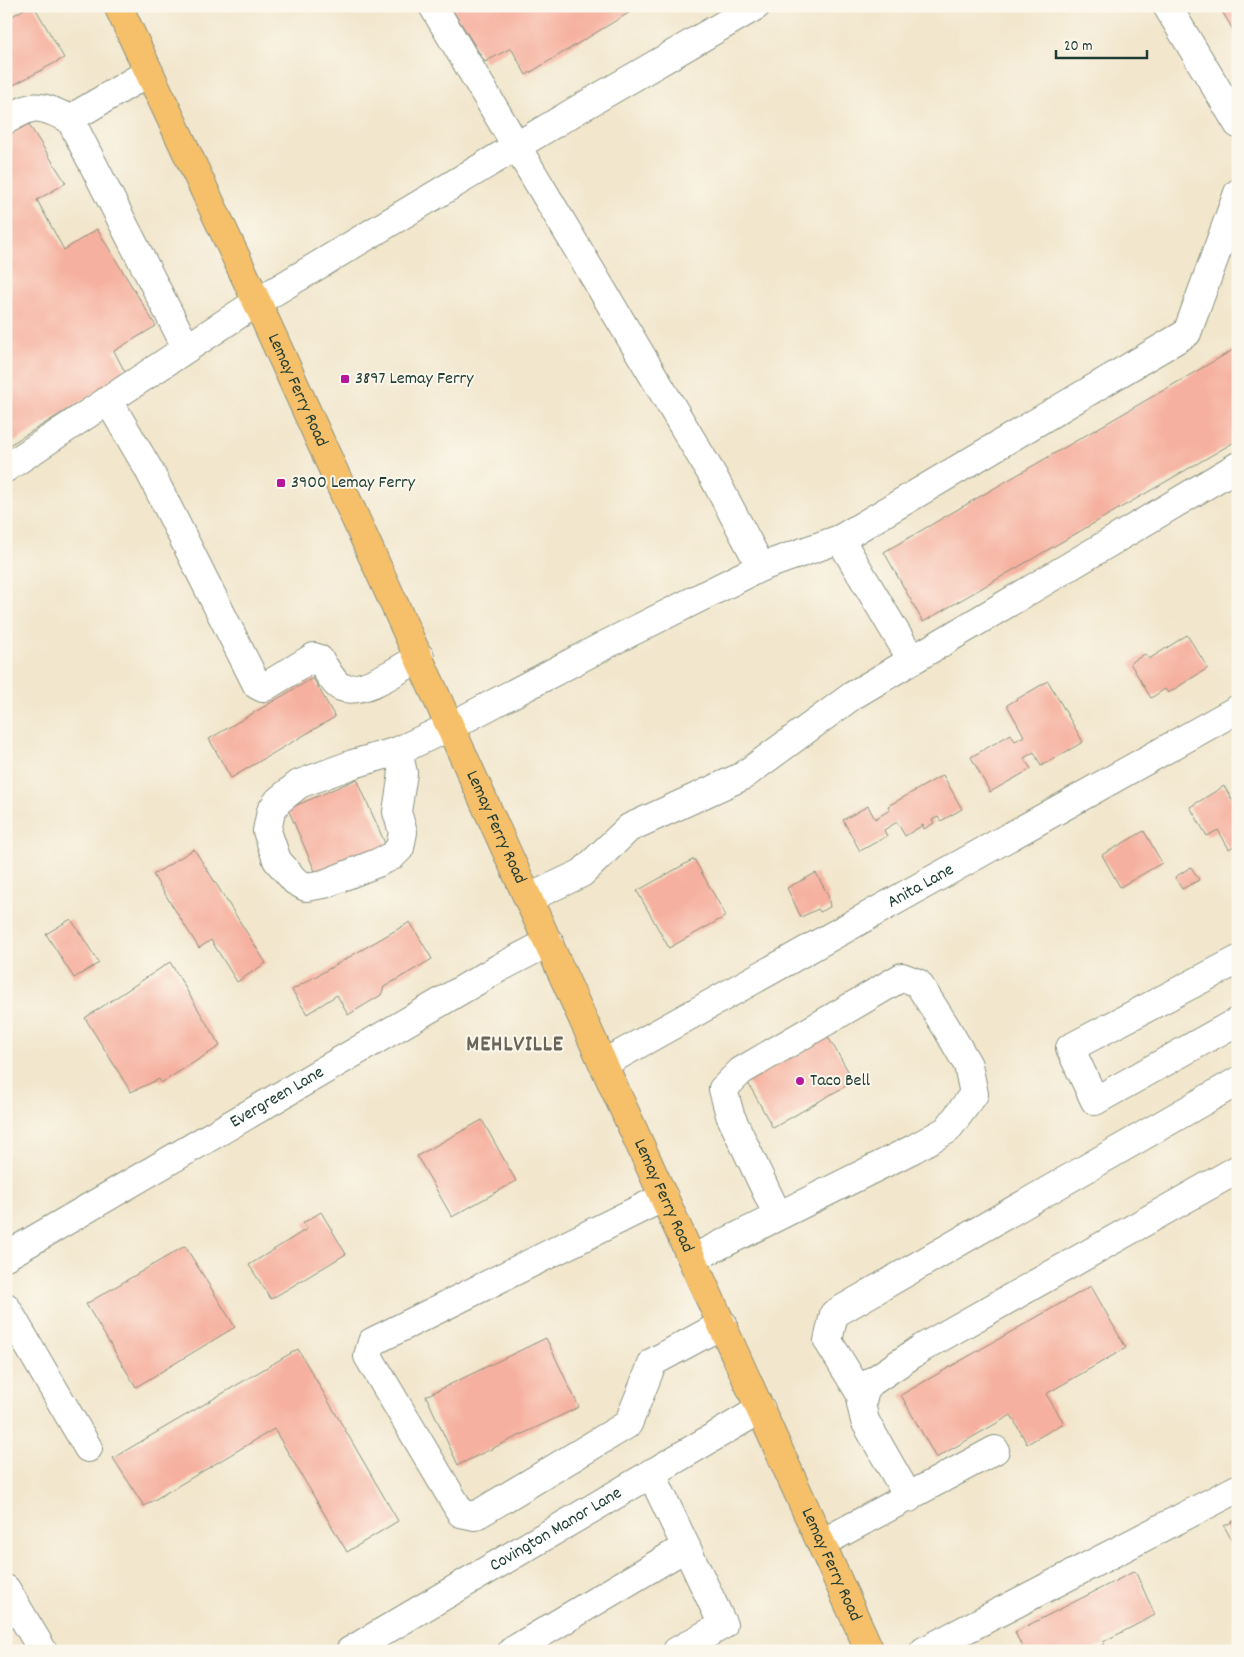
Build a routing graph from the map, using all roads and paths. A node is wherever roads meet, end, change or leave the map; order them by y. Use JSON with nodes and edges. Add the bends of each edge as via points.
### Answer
{"nodes":[{"id":1,"x":118,"y":6,"type":"edge"},
{"id":2,"x":433,"y":6,"type":"edge"},
{"id":3,"x":756,"y":6,"type":"edge"},
{"id":4,"x":1168,"y":6,"type":"edge"},
{"id":5,"x":149,"y":72,"type":"junction"},
{"id":6,"x":70,"y":119,"type":"junction"},
{"id":7,"x":6,"y":120,"type":"edge"},
{"id":8,"x":1238,"y":124,"type":"edge"},
{"id":9,"x":516,"y":147,"type":"junction"},
{"id":10,"x":1238,"y":193,"type":"edge"},
{"id":11,"x":257,"y":302,"type":"junction"},
{"id":12,"x":186,"y":347,"type":"junction"},
{"id":13,"x":108,"y":400,"type":"junction"},
{"id":14,"x":1238,"y":466,"type":"edge"},
{"id":15,"x":6,"y":468,"type":"edge"},
{"id":16,"x":840,"y":538,"type":"junction"},
{"id":17,"x":761,"y":567,"type":"junction"},
{"id":18,"x":420,"y":657,"type":"junction"},
{"id":19,"x":912,"y":660,"type":"junction"},
{"id":20,"x":1238,"y":710,"type":"edge"},
{"id":21,"x":451,"y":726,"type":"junction"},
{"id":22,"x":398,"y":751,"type":"junction"},
{"id":23,"x":529,"y":898,"type":"junction"},
{"id":24,"x":549,"y":942,"type":"junction"},
{"id":25,"x":1238,"y":960,"type":"edge"},
{"id":26,"x":1238,"y":1021,"type":"edge"},
{"id":27,"x":603,"y":1064,"type":"junction"},
{"id":28,"x":1238,"y":1081,"type":"edge"},
{"id":29,"x":1238,"y":1169,"type":"edge"},
{"id":30,"x":664,"y":1197,"type":"junction"},
{"id":31,"x":778,"y":1216,"type":"junction"},
{"id":32,"x":6,"y":1256,"type":"edge"},
{"id":33,"x":692,"y":1259,"type":"junction"},
{"id":34,"x":6,"y":1307,"type":"edge"},
{"id":35,"x":723,"y":1324,"type":"junction"},
{"id":36,"x":863,"y":1398,"type":"junction"},
{"id":37,"x":762,"y":1409,"type":"junction"},
{"id":38,"x":88,"y":1448,"type":"dead end"},
{"id":39,"x":995,"y":1450,"type":"dead end"},
{"id":40,"x":651,"y":1473,"type":"junction"},
{"id":41,"x":1237,"y":1489,"type":"edge"},
{"id":42,"x":909,"y":1498,"type":"junction"},
{"id":43,"x":822,"y":1543,"type":"junction"},
{"id":44,"x":686,"y":1547,"type":"junction"},
{"id":45,"x":10,"y":1604,"type":"edge"},
{"id":46,"x":966,"y":1641,"type":"edge"},
{"id":47,"x":362,"y":1648,"type":"edge"},
{"id":48,"x":43,"y":1651,"type":"edge"},
{"id":49,"x":512,"y":1651,"type":"edge"},
{"id":50,"x":677,"y":1651,"type":"edge"},
{"id":51,"x":870,"y":1651,"type":"edge"},
{"id":52,"x":924,"y":1651,"type":"edge"}],
"edges":[{"from":1,"to":5,"type":"main road","name":"Lemay Ferry Road"},
{"from":2,"to":9,"type":"street"},
{"from":3,"to":9,"type":"street"},
{"from":4,"to":8,"type":"street"},
{"from":5,"to":6,"type":"street"},
{"from":5,"to":11,"type":"main road","name":"Lemay Ferry Road"},
{"from":6,"to":7,"type":"street","via":[[40,106],[26,109]]},
{"from":6,"to":12,"type":"street"},
{"from":9,"to":11,"type":"street"},
{"from":9,"to":17,"type":"street","via":[[713,476]]},
{"from":10,"to":16,"type":"street","via":[[1188,333]]},
{"from":11,"to":12,"type":"street"},
{"from":11,"to":18,"type":"main road","name":"Lemay Ferry Road"},
{"from":12,"to":13,"type":"street"},
{"from":13,"to":15,"type":"street"},
{"from":13,"to":18,"type":"street","via":[[149,470],[257,685],[263,688],[314,657],[339,686],[351,689],[368,685]]},
{"from":14,"to":19,"type":"street"},
{"from":16,"to":17,"type":"street"},
{"from":16,"to":19,"type":"street"},
{"from":17,"to":21,"type":"street"},
{"from":18,"to":21,"type":"main road","name":"Lemay Ferry Road"},
{"from":19,"to":23,"type":"street","via":[[852,696],[743,776],[629,828],[582,873]]},
{"from":20,"to":27,"type":"street","name":"Anita Lane"},
{"from":21,"to":22,"type":"street"},
{"from":21,"to":23,"type":"main road","name":"Lemay Ferry Road"},
{"from":22,"to":22,"type":"street","via":[[299,784],[278,801],[271,811],[267,831],[277,860],[295,882],[306,886],[324,884],[392,856],[400,848],[402,832],[397,812],[403,773]]},
{"from":23,"to":24,"type":"main road","name":"Lemay Ferry Road"},
{"from":24,"to":27,"type":"main road","name":"Lemay Ferry Road"},
{"from":24,"to":32,"type":"street","name":"Evergreen Lane","via":[[499,968]]},
{"from":25,"to":26,"type":"street","via":[[1070,1048],[1095,1101]]},
{"from":27,"to":30,"type":"main road","name":"Lemay Ferry Road"},
{"from":28,"to":36,"type":"street","via":[[834,1314],[828,1341]]},
{"from":29,"to":36,"type":"street","via":[[922,1348],[867,1385]]},
{"from":30,"to":33,"type":"main road","name":"Lemay Ferry Road"},
{"from":30,"to":35,"type":"street","via":[[372,1342],[368,1356],[461,1513],[475,1516],[628,1424],[653,1362]]},
{"from":31,"to":31,"type":"street","via":[[947,1130],[974,1094],[968,1064],[918,983],[902,977],[741,1071],[724,1089],[730,1115]]},
{"from":31,"to":33,"type":"street"},
{"from":33,"to":35,"type":"main road","name":"Lemay Ferry Road"},
{"from":34,"to":38,"type":"street"},
{"from":35,"to":37,"type":"main road","name":"Lemay Ferry Road"},
{"from":36,"to":42,"type":"street","via":[[861,1404],[865,1421]]},
{"from":37,"to":40,"type":"street","name":"Covington Manor Lane"},
{"from":37,"to":43,"type":"main road","name":"Lemay Ferry Road"},
{"from":39,"to":42,"type":"street"},
{"from":40,"to":44,"type":"street"},
{"from":40,"to":47,"type":"street","name":"Covington Manor Lane"},
{"from":41,"to":46,"type":"street"},
{"from":42,"to":43,"type":"street"},
{"from":43,"to":51,"type":"main road","name":"Lemay Ferry Road"},
{"from":44,"to":49,"type":"street"},
{"from":44,"to":50,"type":"street","via":[[723,1625]]},
{"from":45,"to":48,"type":"street"},
{"from":46,"to":52,"type":"street"}]}
